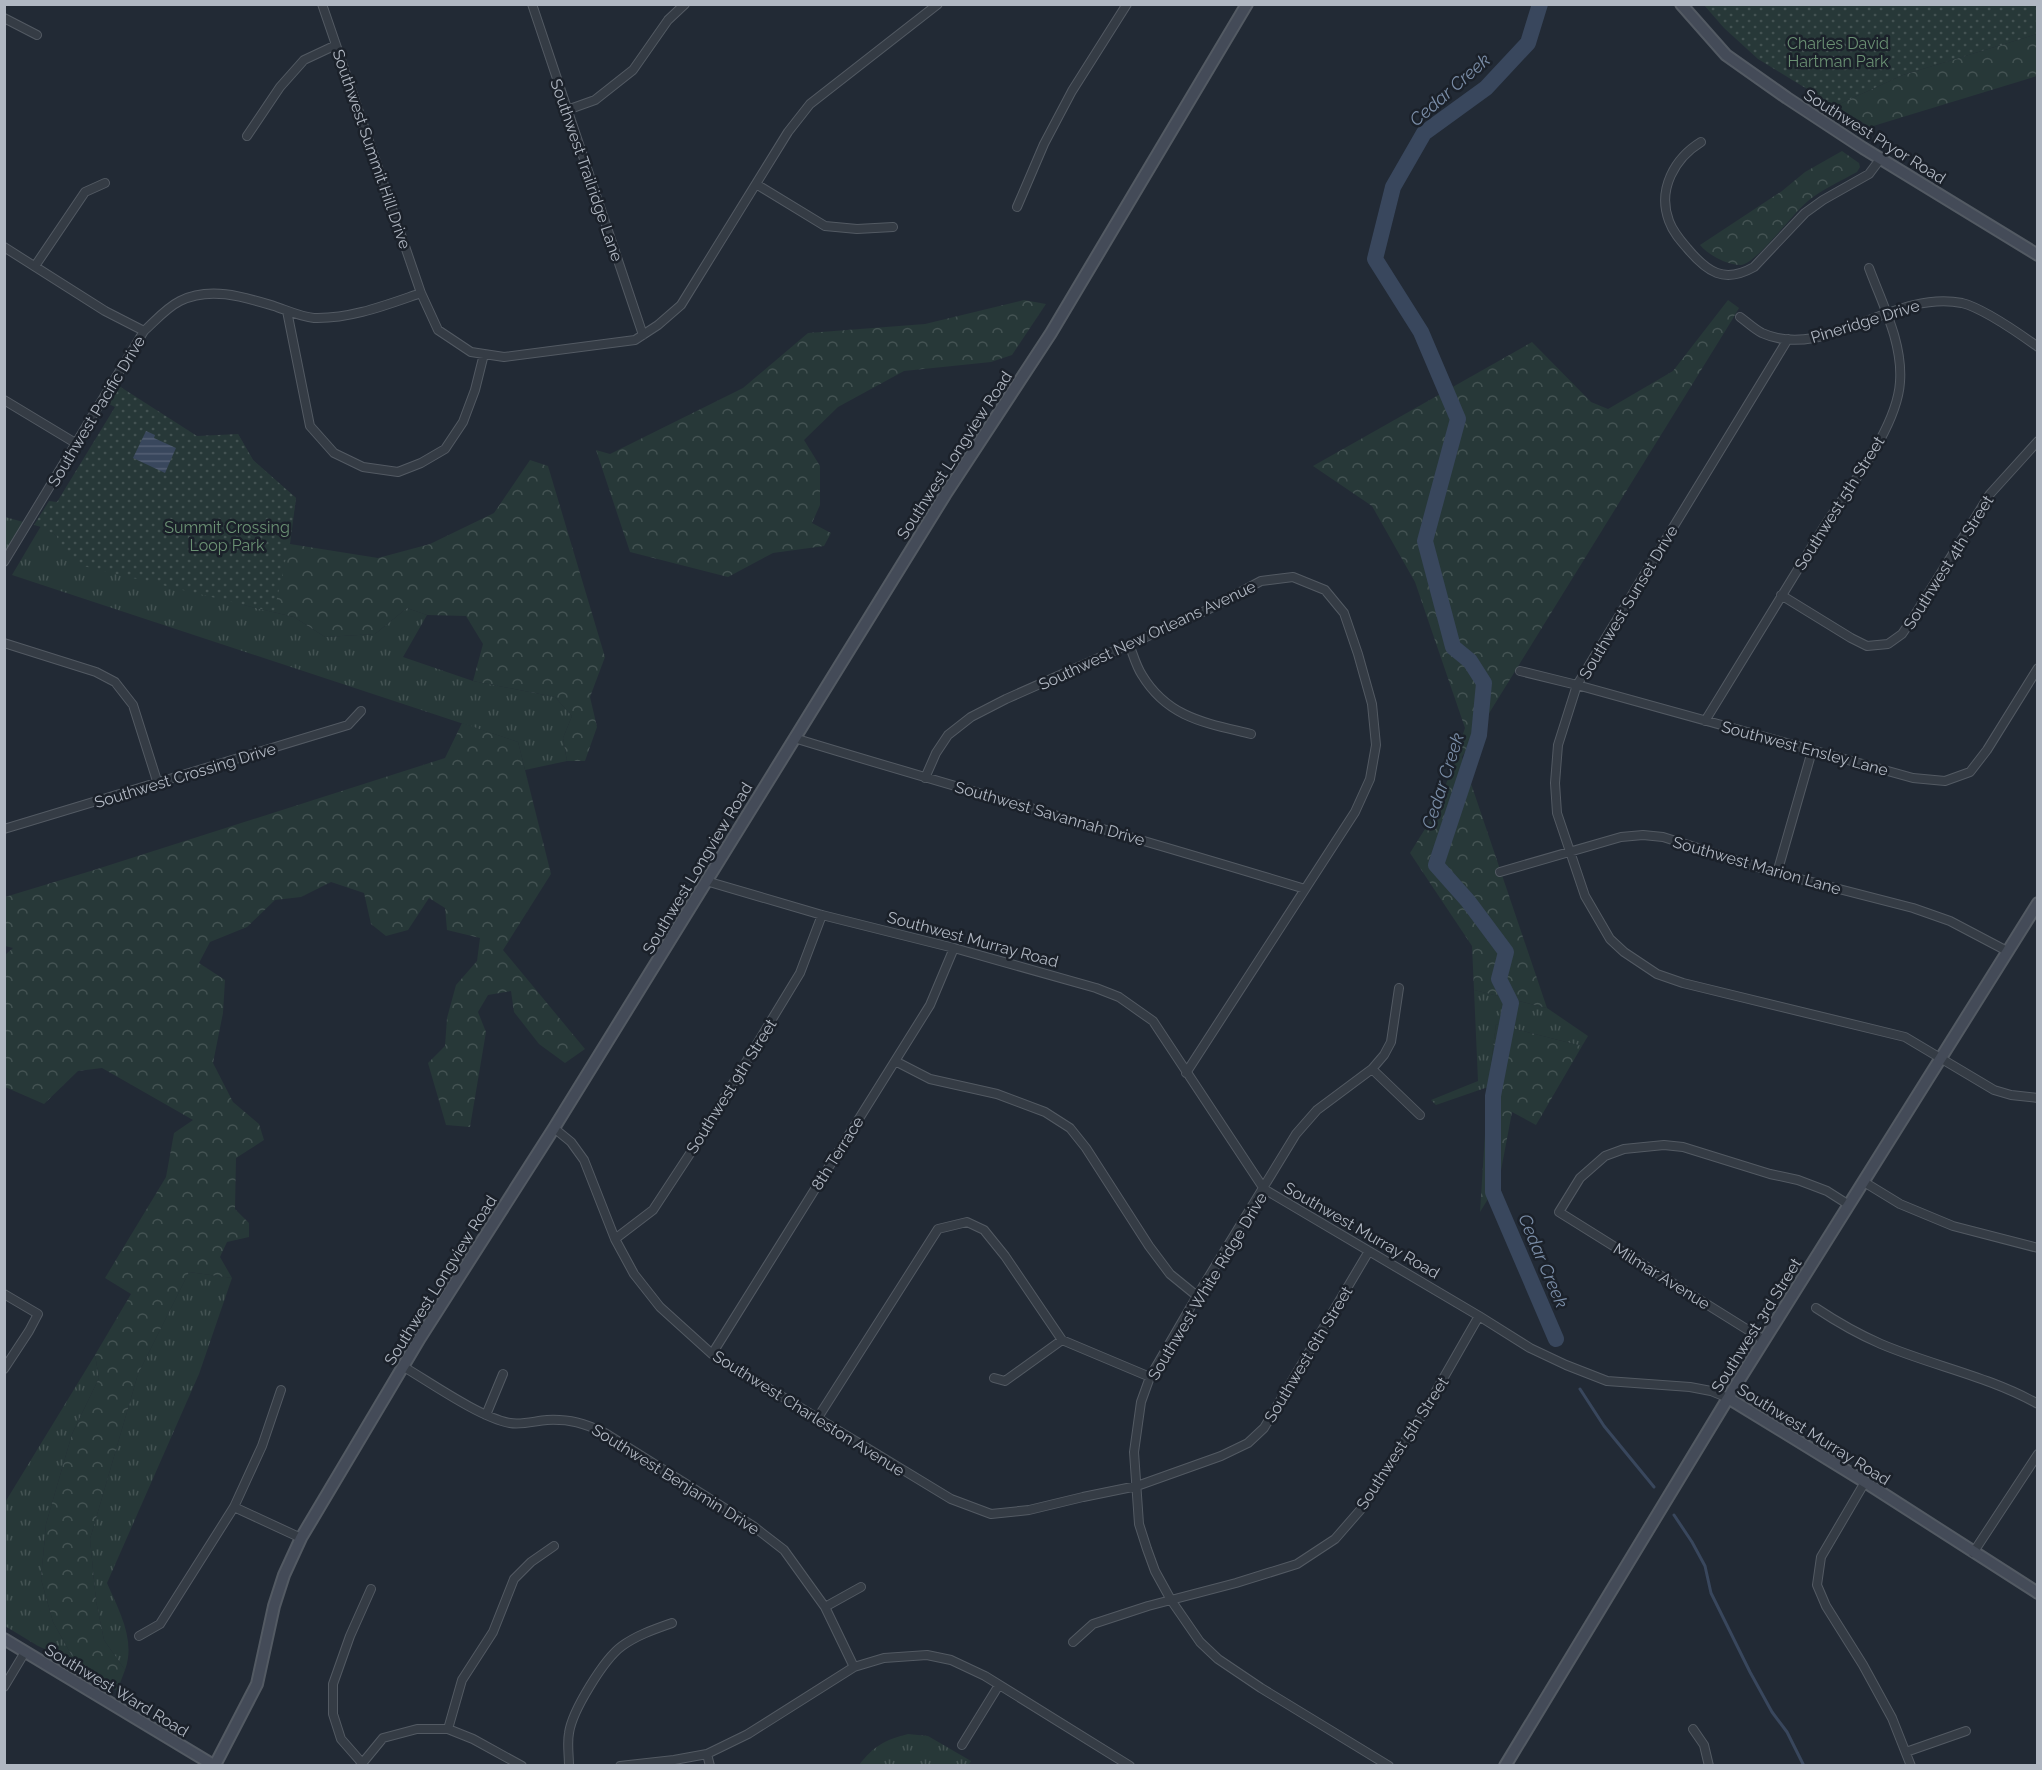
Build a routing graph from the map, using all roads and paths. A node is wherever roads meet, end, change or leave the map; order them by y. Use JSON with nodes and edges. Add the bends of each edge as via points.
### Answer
{"nodes":[{"id":1,"x":322,"y":4,"type":"edge"},
{"id":2,"x":532,"y":4,"type":"edge"},
{"id":3,"x":685,"y":4,"type":"edge"},
{"id":4,"x":938,"y":4,"type":"edge"},
{"id":5,"x":1127,"y":4,"type":"edge"},
{"id":6,"x":1247,"y":4,"type":"edge"},
{"id":7,"x":1681,"y":4,"type":"edge"},
{"id":8,"x":4,"y":18,"type":"edge"},
{"id":9,"x":37,"y":34,"type":"dead end"},
{"id":10,"x":336,"y":45,"type":"junction"},
{"id":11,"x":567,"y":110,"type":"junction"},
{"id":12,"x":247,"y":136,"type":"dead end"},
{"id":13,"x":1701,"y":142,"type":"dead end"},
{"id":14,"x":1881,"y":158,"type":"junction"},
{"id":15,"x":105,"y":183,"type":"dead end"},
{"id":16,"x":756,"y":184,"type":"junction"},
{"id":17,"x":1017,"y":207,"type":"dead end"},
{"id":18,"x":893,"y":227,"type":"dead end"},
{"id":19,"x":4,"y":247,"type":"edge"},
{"id":20,"x":2037,"y":255,"type":"edge"},
{"id":21,"x":35,"y":266,"type":"junction"},
{"id":22,"x":1869,"y":268,"type":"dead end"},
{"id":23,"x":421,"y":293,"type":"junction"},
{"id":24,"x":287,"y":310,"type":"junction"},
{"id":25,"x":1885,"y":313,"type":"junction"},
{"id":26,"x":1740,"y":316,"type":"dead end"},
{"id":27,"x":144,"y":331,"type":"junction"},
{"id":28,"x":643,"y":335,"type":"junction"},
{"id":29,"x":1788,"y":339,"type":"junction"},
{"id":30,"x":2037,"y":347,"type":"edge"},
{"id":31,"x":484,"y":354,"type":"junction"},
{"id":32,"x":4,"y":400,"type":"edge"},
{"id":33,"x":2037,"y":441,"type":"edge"},
{"id":34,"x":77,"y":444,"type":"junction"},
{"id":35,"x":4,"y":562,"type":"edge"},
{"id":36,"x":1781,"y":595,"type":"junction"},
{"id":37,"x":4,"y":643,"type":"edge"},
{"id":38,"x":1129,"y":645,"type":"junction"},
{"id":39,"x":2037,"y":668,"type":"edge"},
{"id":40,"x":1520,"y":671,"type":"dead end"},
{"id":41,"x":1577,"y":685,"type":"junction"},
{"id":42,"x":361,"y":711,"type":"dead end"},
{"id":43,"x":1705,"y":721,"type":"junction"},
{"id":44,"x":1251,"y":734,"type":"dead end"},
{"id":45,"x":794,"y":738,"type":"junction"},
{"id":46,"x":1812,"y":751,"type":"junction"},
{"id":47,"x":925,"y":778,"type":"junction"},
{"id":48,"x":158,"y":783,"type":"junction"},
{"id":49,"x":4,"y":830,"type":"edge"},
{"id":50,"x":1569,"y":852,"type":"junction"},
{"id":51,"x":1500,"y":872,"type":"dead end"},
{"id":52,"x":1777,"y":873,"type":"junction"},
{"id":53,"x":706,"y":881,"type":"junction"},
{"id":54,"x":1305,"y":889,"type":"junction"},
{"id":55,"x":2037,"y":903,"type":"edge"},
{"id":56,"x":822,"y":915,"type":"junction"},
{"id":57,"x":954,"y":948,"type":"junction"},
{"id":58,"x":2007,"y":951,"type":"junction"},
{"id":59,"x":1400,"y":988,"type":"dead end"},
{"id":60,"x":1941,"y":1057,"type":"junction"},
{"id":61,"x":895,"y":1061,"type":"junction"},
{"id":62,"x":1372,"y":1069,"type":"junction"},
{"id":63,"x":1186,"y":1073,"type":"junction"},
{"id":64,"x":2037,"y":1098,"type":"edge"},
{"id":65,"x":1420,"y":1115,"type":"dead end"},
{"id":66,"x":554,"y":1128,"type":"junction"},
{"id":67,"x":1864,"y":1182,"type":"junction"},
{"id":68,"x":1264,"y":1190,"type":"junction"},
{"id":69,"x":1850,"y":1205,"type":"junction"},
{"id":70,"x":615,"y":1239,"type":"junction"},
{"id":71,"x":2037,"y":1248,"type":"edge"},
{"id":72,"x":1369,"y":1251,"type":"junction"},
{"id":73,"x":4,"y":1294,"type":"edge"},
{"id":74,"x":1197,"y":1296,"type":"junction"},
{"id":75,"x":1816,"y":1308,"type":"dead end"},
{"id":76,"x":1479,"y":1316,"type":"junction"},
{"id":77,"x":1062,"y":1340,"type":"junction"},
{"id":78,"x":1764,"y":1340,"type":"junction"},
{"id":79,"x":712,"y":1354,"type":"junction"},
{"id":80,"x":404,"y":1367,"type":"junction"},
{"id":81,"x":4,"y":1369,"type":"edge"},
{"id":82,"x":503,"y":1374,"type":"dead end"},
{"id":83,"x":1150,"y":1377,"type":"junction"},
{"id":84,"x":994,"y":1378,"type":"dead end"},
{"id":85,"x":281,"y":1390,"type":"dead end"},
{"id":86,"x":1728,"y":1398,"type":"junction"},
{"id":87,"x":2037,"y":1404,"type":"edge"},
{"id":88,"x":486,"y":1415,"type":"junction"},
{"id":89,"x":817,"y":1419,"type":"junction"},
{"id":90,"x":2037,"y":1455,"type":"edge"},
{"id":91,"x":1865,"y":1482,"type":"junction"},
{"id":92,"x":1137,"y":1486,"type":"junction"},
{"id":93,"x":234,"y":1507,"type":"junction"},
{"id":94,"x":301,"y":1538,"type":"junction"},
{"id":95,"x":554,"y":1546,"type":"dead end"},
{"id":96,"x":1973,"y":1553,"type":"junction"},
{"id":97,"x":861,"y":1587,"type":"dead end"},
{"id":98,"x":371,"y":1589,"type":"dead end"},
{"id":99,"x":2037,"y":1593,"type":"edge"},
{"id":100,"x":1171,"y":1600,"type":"junction"},
{"id":101,"x":825,"y":1607,"type":"junction"},
{"id":102,"x":672,"y":1623,"type":"dead end"},
{"id":103,"x":138,"y":1636,"type":"dead end"},
{"id":104,"x":4,"y":1640,"type":"edge"},
{"id":105,"x":1073,"y":1642,"type":"dead end"},
{"id":106,"x":25,"y":1652,"type":"junction"},
{"id":107,"x":854,"y":1667,"type":"junction"},
{"id":108,"x":999,"y":1685,"type":"junction"},
{"id":109,"x":4,"y":1687,"type":"edge"},
{"id":110,"x":448,"y":1729,"type":"junction"},
{"id":111,"x":1694,"y":1729,"type":"dead end"},
{"id":112,"x":1966,"y":1731,"type":"dead end"},
{"id":113,"x":962,"y":1745,"type":"dead end"},
{"id":114,"x":1906,"y":1752,"type":"junction"},
{"id":115,"x":707,"y":1754,"type":"junction"},
{"id":116,"x":361,"y":1764,"type":"edge"},
{"id":117,"x":215,"y":1765,"type":"edge"},
{"id":118,"x":522,"y":1766,"type":"edge"},
{"id":119,"x":569,"y":1766,"type":"edge"},
{"id":120,"x":620,"y":1766,"type":"edge"},
{"id":121,"x":710,"y":1766,"type":"edge"},
{"id":122,"x":1130,"y":1766,"type":"edge"},
{"id":123,"x":1389,"y":1766,"type":"edge"},
{"id":124,"x":1505,"y":1766,"type":"edge"},
{"id":125,"x":1709,"y":1766,"type":"edge"},
{"id":126,"x":1911,"y":1766,"type":"edge"}],
"edges":[{"from":1,"to":10,"type":"street","name":"Southwest Summit Hill Drive"},
{"from":2,"to":11,"type":"street","name":"Southwest Trailridge Lane"},
{"from":3,"to":11,"type":"street","via":[[668,20],[633,70],[595,100]]},
{"from":4,"to":16,"type":"street","via":[[810,104]]},
{"from":5,"to":17,"type":"street","via":[[1072,91]]},
{"from":6,"to":45,"type":"street","name":"Southwest Longview Road","via":[[1051,333]]},
{"from":7,"to":14,"type":"street","name":"Southwest Pryor Road","via":[[1726,55]]},
{"from":8,"to":9,"type":"street"},
{"from":10,"to":12,"type":"street","via":[[304,60]]},
{"from":10,"to":23,"type":"street","name":"Southwest Summit Hill Drive"},
{"from":11,"to":28,"type":"street","name":"Southwest Trailridge Lane"},
{"from":13,"to":14,"type":"street","via":[[1682,156],[1671,173],[1666,192],[1668,220],[1701,265],[1733,276],[1754,267],[1805,213],[1869,174]]},
{"from":14,"to":20,"type":"street","name":"Southwest Pryor Road"},
{"from":15,"to":21,"type":"street","via":[[85,192]]},
{"from":16,"to":18,"type":"street","via":[[825,226]]},
{"from":16,"to":28,"type":"street","via":[[681,305]]},
{"from":19,"to":21,"type":"street"},
{"from":21,"to":27,"type":"street"},
{"from":22,"to":25,"type":"street","name":"Southwest 5th Street"},
{"from":23,"to":24,"type":"street","name":"Southwest Pacific Drive","via":[[340,318],[310,318]]},
{"from":23,"to":31,"type":"street","via":[[438,330],[471,352]]},
{"from":24,"to":27,"type":"street","name":"Southwest Pacific Drive","via":[[243,296],[213,292],[180,301]]},
{"from":24,"to":31,"type":"street","via":[[310,426],[334,453],[363,467],[398,472],[445,449],[463,422]]},
{"from":25,"to":29,"type":"street","name":"Pineridge Drive","via":[[1811,340]]},
{"from":25,"to":30,"type":"street","name":"Pineridge Drive","via":[[1929,302],[1963,304]]},
{"from":25,"to":36,"type":"street","name":"Southwest 5th Street","via":[[1897,346],[1900,381],[1894,412]]},
{"from":26,"to":29,"type":"street","via":[[1761,332]]},
{"from":27,"to":34,"type":"street","name":"Southwest Pacific Drive"},
{"from":28,"to":31,"type":"street","via":[[635,340],[504,357]]},
{"from":29,"to":41,"type":"street","name":"Southwest Sunset Drive"},
{"from":32,"to":34,"type":"street"},
{"from":33,"to":36,"type":"street","name":"Southwest 4th Street","via":[[1990,494],[1913,618],[1902,634],[1888,644],[1867,646]]},
{"from":34,"to":35,"type":"street","name":"Southwest Pacific Drive"},
{"from":36,"to":43,"type":"street","name":"Southwest 5th Street"},
{"from":37,"to":48,"type":"street","via":[[96,672],[115,682],[133,705]]},
{"from":38,"to":44,"type":"street","via":[[1140,674],[1157,696],[1196,720]]},
{"from":38,"to":47,"type":"street","name":"Southwest New Orleans Avenue","via":[[971,717],[948,735]]},
{"from":38,"to":54,"type":"street","name":"Southwest New Orleans Avenue","via":[[1261,581],[1293,577],[1325,590],[1344,613],[1372,704],[1376,745],[1370,779],[1355,812]]},
{"from":39,"to":46,"type":"street","name":"Southwest Ensley Lane","via":[[1970,772],[1945,781],[1913,778]]},
{"from":40,"to":41,"type":"street","name":"Southwest Ensley Lane"},
{"from":41,"to":43,"type":"street","name":"Southwest Ensley Lane"},
{"from":41,"to":50,"type":"street","name":"Southwest Sunset Drive","via":[[1558,745],[1555,783],[1557,813]]},
{"from":42,"to":48,"type":"street","name":"Southwest Crossing Drive","via":[[348,725]]},
{"from":43,"to":46,"type":"street","name":"Southwest Ensley Lane"},
{"from":45,"to":47,"type":"street","name":"Southwest Savannah Drive"},
{"from":45,"to":53,"type":"street","name":"Southwest Longview Road"},
{"from":46,"to":52,"type":"street"},
{"from":47,"to":54,"type":"street","name":"Southwest Savannah Drive"},
{"from":48,"to":49,"type":"street","name":"Southwest Crossing Drive"},
{"from":50,"to":51,"type":"street","name":"Southwest Marion Lane"},
{"from":50,"to":52,"type":"street","name":"Southwest Marion Lane","via":[[1621,837],[1663,837]]},
{"from":50,"to":60,"type":"street","name":"Southwest Sunset Drive","via":[[1585,896],[1610,939],[1657,974],[1707,990],[1905,1037]]},
{"from":52,"to":58,"type":"street","name":"Southwest Marion Lane","via":[[1914,908],[1950,921]]},
{"from":53,"to":56,"type":"street","name":"Southwest Murray Road"},
{"from":53,"to":66,"type":"street","name":"Southwest Longview Road"},
{"from":54,"to":63,"type":"street","name":"Southwest New Orleans Avenue"},
{"from":55,"to":58,"type":"street","name":"Southwest 3rd Street"},
{"from":56,"to":57,"type":"street","name":"Southwest Murray Road"},
{"from":56,"to":70,"type":"street","name":"Southwest 9th Street","via":[[800,973],[695,1146],[653,1210]]},
{"from":57,"to":61,"type":"street","name":"8th Terrace","via":[[930,1005]]},
{"from":57,"to":63,"type":"street","name":"Southwest Murray Road","via":[[1119,997],[1153,1022]]},
{"from":58,"to":60,"type":"street","name":"Southwest 3rd Street"},
{"from":59,"to":62,"type":"street","name":"Southwest White Ridge Drive","via":[[1391,1042]]},
{"from":60,"to":64,"type":"street","name":"Southwest Sunset Drive","via":[[1994,1090]]},
{"from":60,"to":67,"type":"street","name":"Southwest 3rd Street"},
{"from":61,"to":74,"type":"street","via":[[930,1079],[997,1094],[1045,1112],[1070,1128],[1156,1256],[1170,1274]]},
{"from":61,"to":79,"type":"street","name":"8th Terrace"},
{"from":62,"to":65,"type":"street"},
{"from":62,"to":68,"type":"street","name":"Southwest White Ridge Drive","via":[[1317,1110],[1296,1134]]},
{"from":63,"to":68,"type":"street","name":"Southwest Murray Road"},
{"from":66,"to":70,"type":"street","name":"Southwest Charleston Avenue","via":[[584,1160]]},
{"from":66,"to":80,"type":"street","name":"Southwest Longview Road"},
{"from":67,"to":69,"type":"street","name":"Southwest 3rd Street"},
{"from":67,"to":71,"type":"street","via":[[1900,1204],[1953,1226]]},
{"from":68,"to":72,"type":"street","name":"Southwest Murray Road"},
{"from":68,"to":74,"type":"street","name":"Southwest White Ridge Drive"},
{"from":69,"to":78,"type":"street","name":"Southwest 3rd Street"},
{"from":69,"to":78,"type":"street","name":"Milmar Avenue","via":[[1798,1180],[1664,1145],[1624,1149],[1605,1156],[1580,1178],[1559,1212]]},
{"from":70,"to":79,"type":"street","name":"Southwest Charleston Avenue","via":[[634,1274],[660,1307]]},
{"from":72,"to":76,"type":"street","name":"Southwest Murray Road"},
{"from":72,"to":92,"type":"street","name":"Southwest 6th Street","via":[[1264,1428],[1248,1443],[1221,1456]]},
{"from":73,"to":81,"type":"street","via":[[38,1314]]},
{"from":74,"to":83,"type":"street","name":"Southwest White Ridge Drive"},
{"from":75,"to":87,"type":"street","via":[[1883,1345],[1986,1379]]},
{"from":76,"to":86,"type":"street","name":"Southwest Murray Road","via":[[1530,1348],[1607,1381],[1690,1387]]},
{"from":76,"to":100,"type":"street","name":"Southwest 5th Street","via":[[1424,1412],[1362,1508],[1335,1539],[1297,1563]]},
{"from":77,"to":83,"type":"street"},
{"from":77,"to":84,"type":"street","via":[[1005,1381]]},
{"from":77,"to":89,"type":"street","via":[[984,1230],[967,1222],[938,1229]]},
{"from":78,"to":86,"type":"street","name":"Southwest 3rd Street"},
{"from":79,"to":89,"type":"street","name":"Southwest Charleston Avenue"},
{"from":80,"to":88,"type":"street","name":"Southwest Benjamin Drive"},
{"from":80,"to":94,"type":"street","name":"Southwest Longview Road"},
{"from":82,"to":88,"type":"street"},
{"from":83,"to":92,"type":"street","name":"Southwest White Ridge Drive","via":[[1141,1402],[1134,1452]]},
{"from":85,"to":93,"type":"street","via":[[262,1446]]},
{"from":86,"to":91,"type":"street","name":"Southwest Murray Road"},
{"from":86,"to":124,"type":"street","name":"Southwest 3rd Street"},
{"from":88,"to":101,"type":"street","name":"Southwest Benjamin Drive","via":[[510,1423],[568,1420],[605,1433],[753,1526],[784,1550]]},
{"from":89,"to":92,"type":"street","name":"Southwest Charleston Avenue","via":[[951,1500],[991,1514],[1029,1510]]},
{"from":90,"to":96,"type":"street"},
{"from":91,"to":96,"type":"street","name":"Southwest Murray Road"},
{"from":91,"to":114,"type":"street","via":[[1821,1557],[1817,1585],[1892,1719]]},
{"from":92,"to":100,"type":"street","name":"Southwest White Ridge Drive","via":[[1139,1524],[1155,1571]]},
{"from":93,"to":94,"type":"street"},
{"from":93,"to":103,"type":"street","via":[[160,1624]]},
{"from":94,"to":117,"type":"street","name":"Southwest Longview Road","via":[[274,1606],[257,1684]]},
{"from":95,"to":110,"type":"street","via":[[514,1579],[493,1632],[462,1680]]},
{"from":96,"to":99,"type":"street","name":"Southwest Murray Road"},
{"from":97,"to":101,"type":"street"},
{"from":98,"to":116,"type":"street","via":[[333,1684],[333,1714],[341,1739]]},
{"from":100,"to":105,"type":"street","name":"Southwest 5th Street","via":[[1093,1624]]},
{"from":100,"to":123,"type":"street","name":"Southwest White Ridge Drive","via":[[1200,1642],[1218,1659]]},
{"from":101,"to":107,"type":"street","name":"Southwest Benjamin Drive"},
{"from":102,"to":119,"type":"street","via":[[620,1647],[606,1663],[579,1705],[569,1732]]},
{"from":104,"to":106,"type":"street","name":"Southwest Ward Road"},
{"from":106,"to":109,"type":"street"},
{"from":106,"to":117,"type":"street","name":"Southwest Ward Road"},
{"from":107,"to":108,"type":"street","via":[[884,1658],[927,1655],[966,1666]]},
{"from":107,"to":115,"type":"street","via":[[748,1734]]},
{"from":108,"to":113,"type":"street"},
{"from":108,"to":122,"type":"street"},
{"from":110,"to":116,"type":"street","via":[[417,1729],[383,1738]]},
{"from":110,"to":118,"type":"street"},
{"from":111,"to":125,"type":"street","via":[[1704,1745]]},
{"from":112,"to":114,"type":"street"},
{"from":114,"to":126,"type":"street"},
{"from":115,"to":120,"type":"street"},
{"from":115,"to":121,"type":"street"}]}
